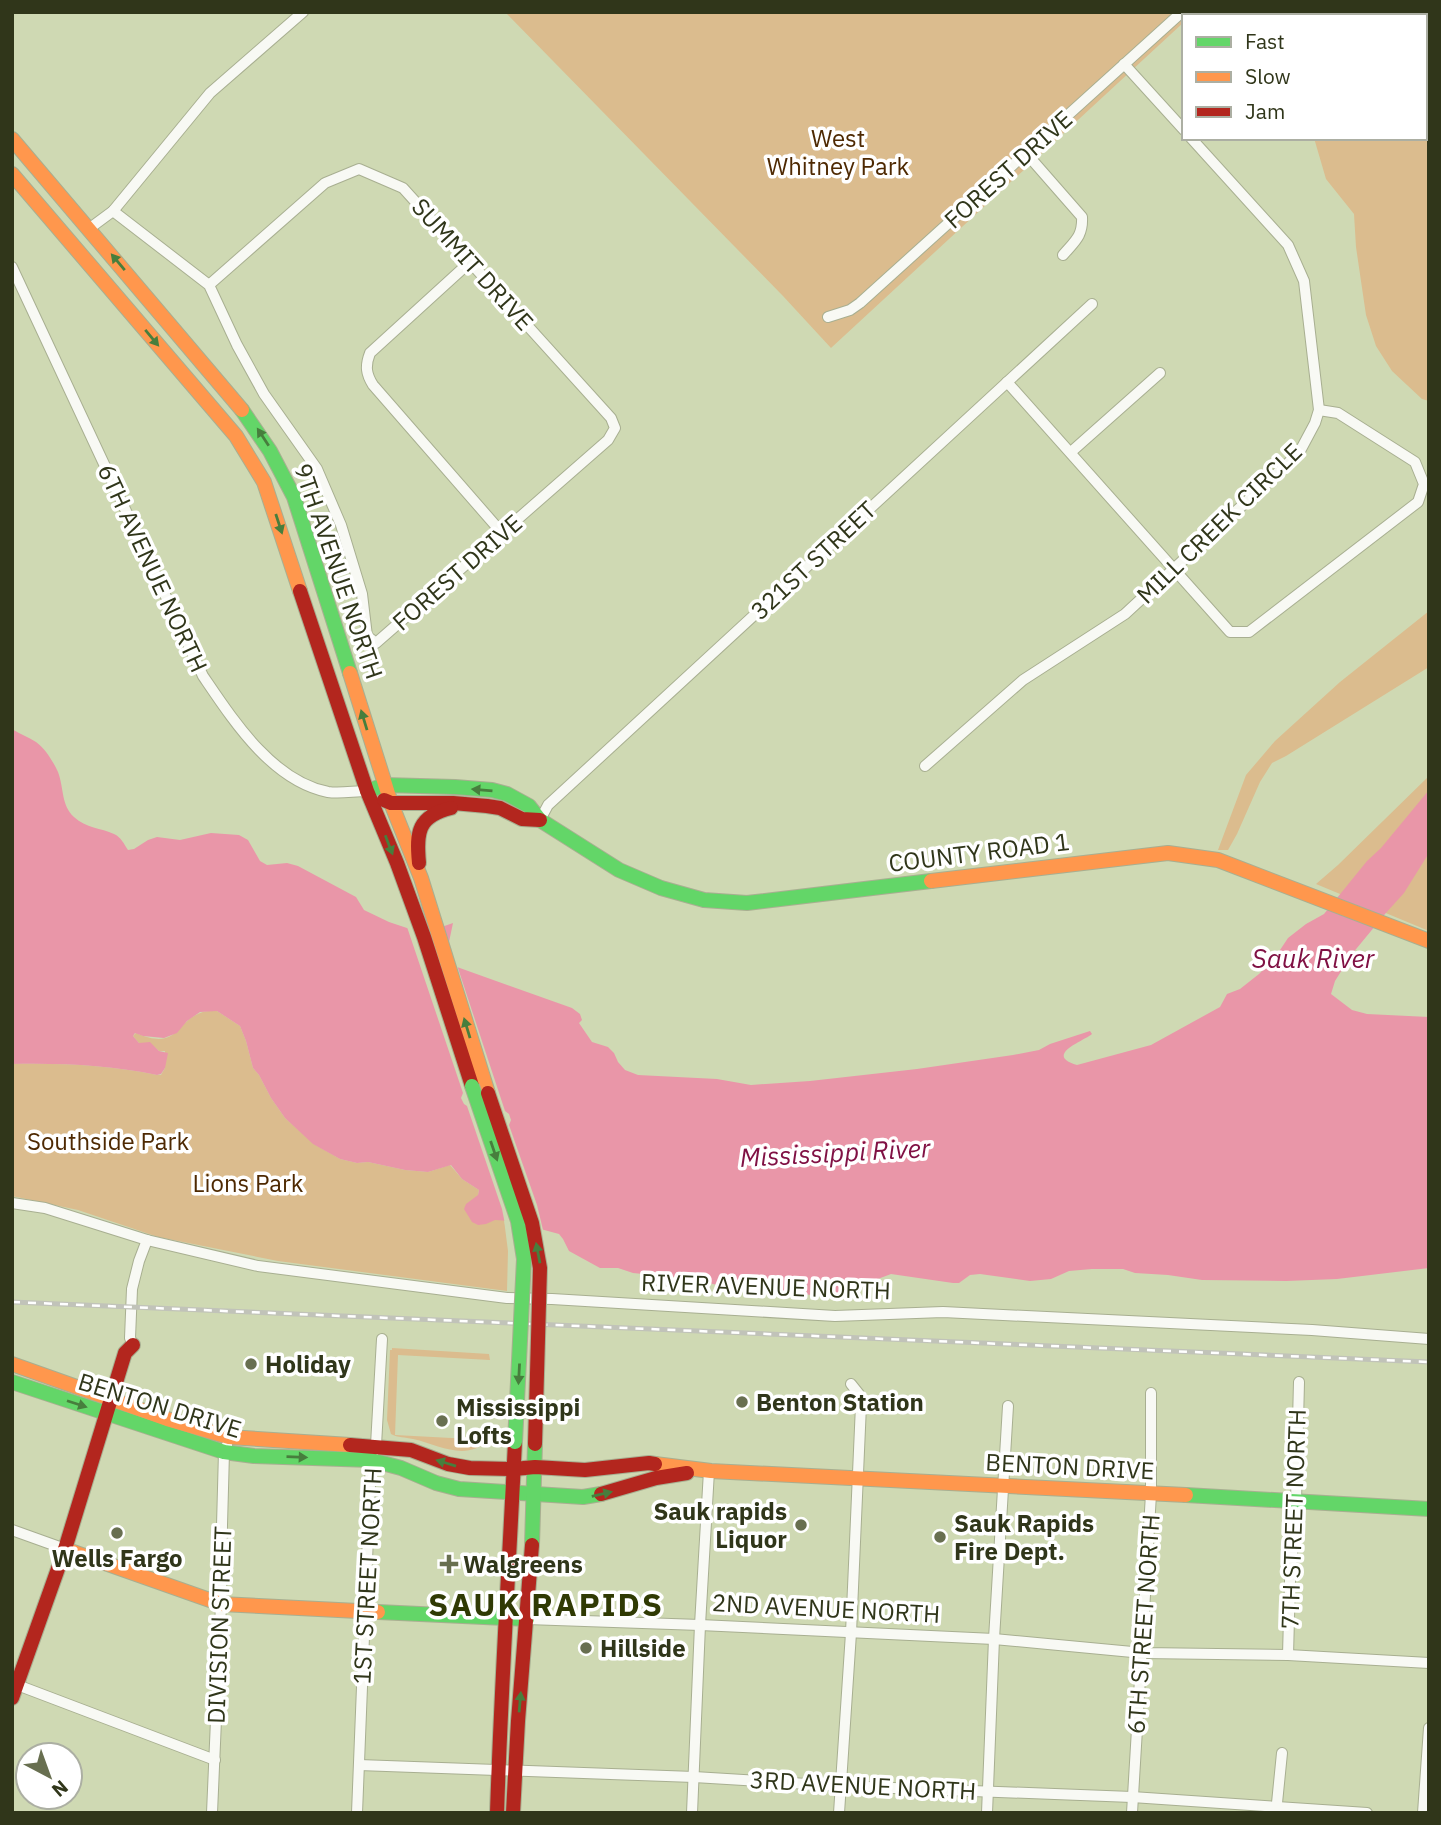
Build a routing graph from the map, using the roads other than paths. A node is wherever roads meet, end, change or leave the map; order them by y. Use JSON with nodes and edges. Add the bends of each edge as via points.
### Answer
{"nodes":[{"id":1,"x":303,"y":12,"type":"edge"},
{"id":2,"x":1182,"y":12,"type":"edge"},
{"id":3,"x":1124,"y":64,"type":"junction"},
{"id":4,"x":1182,"y":128,"type":"edge"},
{"id":5,"x":12,"y":139,"type":"edge"},
{"id":6,"x":1193,"y":140,"type":"edge"},
{"id":7,"x":1026,"y":153,"type":"junction"},
{"id":8,"x":12,"y":174,"type":"edge"},
{"id":9,"x":113,"y":211,"type":"junction"},
{"id":10,"x":90,"y":228,"type":"junction"},
{"id":11,"x":1063,"y":255,"type":"dead end"},
{"id":12,"x":471,"y":261,"type":"junction"},
{"id":13,"x":12,"y":267,"type":"edge"},
{"id":14,"x":209,"y":285,"type":"junction"},
{"id":15,"x":1092,"y":304,"type":"dead end"},
{"id":16,"x":828,"y":317,"type":"dead end"},
{"id":17,"x":1160,"y":373,"type":"dead end"},
{"id":18,"x":1007,"y":382,"type":"junction"},
{"id":19,"x":1319,"y":410,"type":"junction"},
{"id":20,"x":615,"y":428,"type":"joint"},
{"id":21,"x":1071,"y":452,"type":"junction"},
{"id":22,"x":502,"y":533,"type":"junction"},
{"id":23,"x":1173,"y":568,"type":"junction"},
{"id":24,"x":925,"y":766,"type":"dead end"},
{"id":25,"x":385,"y":785,"type":"junction"},
{"id":26,"x":367,"y":791,"type":"junction"},
{"id":27,"x":391,"y":803,"type":"junction"},
{"id":28,"x":476,"y":805,"type":"junction"},
{"id":29,"x":540,"y":820,"type":"junction"},
{"id":30,"x":421,"y":878,"type":"junction"},
{"id":31,"x":1429,"y":941,"type":"edge"},
{"id":32,"x":12,"y":1203,"type":"edge"},
{"id":33,"x":148,"y":1240,"type":"junction"},
{"id":34,"x":382,"y":1339,"type":"dead end"},
{"id":35,"x":1429,"y":1339,"type":"edge"},
{"id":36,"x":133,"y":1345,"type":"joint"},
{"id":37,"x":12,"y":1364,"type":"edge"},
{"id":38,"x":12,"y":1382,"type":"edge"},
{"id":39,"x":1299,"y":1382,"type":"dead end"},
{"id":40,"x":851,"y":1384,"type":"dead end"},
{"id":41,"x":1151,"y":1393,"type":"dead end"},
{"id":42,"x":111,"y":1399,"type":"junction"},
{"id":43,"x":1008,"y":1406,"type":"dead end"},
{"id":44,"x":107,"y":1414,"type":"junction"},
{"id":45,"x":229,"y":1437,"type":"junction"},
{"id":46,"x":376,"y":1446,"type":"junction"},
{"id":47,"x":225,"y":1451,"type":"junction"},
{"id":48,"x":371,"y":1460,"type":"junction"},
{"id":49,"x":535,"y":1468,"type":"junction"},
{"id":50,"x":514,"y":1469,"type":"junction"},
{"id":51,"x":709,"y":1471,"type":"junction"},
{"id":52,"x":857,"y":1478,"type":"junction"},
{"id":53,"x":1003,"y":1485,"type":"junction"},
{"id":54,"x":513,"y":1492,"type":"junction"},
{"id":55,"x":534,"y":1494,"type":"junction"},
{"id":56,"x":1152,"y":1494,"type":"junction"},
{"id":57,"x":1296,"y":1501,"type":"junction"},
{"id":58,"x":1429,"y":1509,"type":"edge"},
{"id":59,"x":12,"y":1530,"type":"edge"},
{"id":60,"x":65,"y":1549,"type":"junction"},
{"id":61,"x":222,"y":1604,"type":"junction"},
{"id":62,"x":364,"y":1611,"type":"junction"},
{"id":63,"x":508,"y":1618,"type":"junction"},
{"id":64,"x":527,"y":1619,"type":"junction"},
{"id":65,"x":700,"y":1625,"type":"junction"},
{"id":66,"x":851,"y":1633,"type":"junction"},
{"id":67,"x":994,"y":1639,"type":"junction"},
{"id":68,"x":1143,"y":1653,"type":"junction"},
{"id":69,"x":1287,"y":1656,"type":"junction"},
{"id":70,"x":1429,"y":1662,"type":"edge"},
{"id":71,"x":14,"y":1689,"type":"edge"},
{"id":72,"x":1429,"y":1728,"type":"edge"},
{"id":73,"x":1282,"y":1753,"type":"dead end"},
{"id":74,"x":215,"y":1760,"type":"junction"},
{"id":75,"x":359,"y":1765,"type":"junction"},
{"id":76,"x":498,"y":1770,"type":"junction"},
{"id":77,"x":514,"y":1770,"type":"junction"},
{"id":78,"x":694,"y":1777,"type":"junction"},
{"id":79,"x":841,"y":1786,"type":"junction"},
{"id":80,"x":988,"y":1791,"type":"junction"},
{"id":81,"x":1132,"y":1797,"type":"junction"},
{"id":82,"x":1277,"y":1810,"type":"edge"},
{"id":83,"x":212,"y":1813,"type":"edge"},
{"id":84,"x":357,"y":1813,"type":"edge"},
{"id":85,"x":497,"y":1813,"type":"edge"},
{"id":86,"x":513,"y":1813,"type":"edge"},
{"id":87,"x":692,"y":1813,"type":"edge"},
{"id":88,"x":839,"y":1813,"type":"edge"},
{"id":89,"x":987,"y":1813,"type":"edge"},
{"id":90,"x":1132,"y":1813,"type":"edge"},
{"id":91,"x":1367,"y":1813,"type":"edge"},
{"id":92,"x":1423,"y":1813,"type":"edge"}],
"edges":[{"from":1,"to":9,"type":"street","via":[[210,93]]},
{"from":2,"to":3,"type":"street","name":"FOREST DRIVE"},
{"from":3,"to":4,"type":"street"},
{"from":3,"to":7,"type":"street","name":"FOREST DRIVE"},
{"from":5,"to":10,"type":"main road","name":"9TH AVENUE NORTH"},
{"from":6,"to":19,"type":"street","via":[[1288,245],[1304,281]]},
{"from":7,"to":11,"type":"street","via":[[1082,217],[1083,229]]},
{"from":7,"to":16,"type":"street","name":"FOREST DRIVE","via":[[860,303]]},
{"from":8,"to":26,"type":"main road","name":"9TH AVENUE NORTH","one_way":true,"via":[[251,459],[274,509]]},
{"from":9,"to":10,"type":"street"},
{"from":9,"to":14,"type":"street"},
{"from":25,"to":10,"type":"main road","name":"9TH AVENUE NORTH","one_way":true,"via":[[283,472],[253,423]]},
{"from":12,"to":14,"type":"street","name":"SUMMIT DRIVE","via":[[403,188],[359,169],[325,183]]},
{"from":12,"to":20,"type":"street","name":"SUMMIT DRIVE","via":[[611,418]]},
{"from":12,"to":22,"type":"street","via":[[370,353],[366,374]]},
{"from":13,"to":26,"type":"street","name":"6TH AVENUE NORTH","via":[[203,676],[233,721],[279,770],[303,784],[330,792]]},
{"from":14,"to":22,"type":"street","name":"FOREST DRIVE","via":[[264,394],[317,469],[362,594],[367,636],[376,643]]},
{"from":15,"to":18,"type":"street","name":"321ST STREET"},
{"from":17,"to":21,"type":"street"},
{"from":18,"to":21,"type":"street"},
{"from":18,"to":29,"type":"street","name":"321ST STREET","via":[[548,805]]},
{"from":19,"to":23,"type":"street","name":"MILL CREEK CIRCLE","via":[[1299,453]]},
{"from":19,"to":23,"type":"street","via":[[1338,413],[1415,462],[1424,484],[1418,502],[1249,632],[1230,632]]},
{"from":20,"to":22,"type":"street","name":"FOREST DRIVE","via":[[608,440]]},
{"from":21,"to":23,"type":"street"},
{"from":23,"to":24,"type":"street","name":"MILL CREEK CIRCLE","via":[[1125,614],[1023,680]]},
{"from":25,"to":26,"type":"main road"},
{"from":25,"to":27,"type":"main road","name":"9TH AVENUE NORTH"},
{"from":29,"to":25,"type":"main road","name":"COUNTY ROAD 1","one_way":true,"via":[[529,806],[507,793]]},
{"from":26,"to":27,"type":"main road"},
{"from":26,"to":50,"type":"main road","name":"9TH AVENUE NORTH","one_way":true,"bridge":true,"via":[[410,900],[518,1221],[524,1259]]},
{"from":27,"to":28,"type":"main road","name":"COUNTY ROAD 1"},
{"from":27,"to":30,"type":"main road","name":"9TH AVENUE NORTH"},
{"from":28,"to":29,"type":"main road","name":"COUNTY ROAD 1"},
{"from":28,"to":30,"type":"main road","via":[[438,810],[426,818],[419,828]]},
{"from":29,"to":31,"type":"main road","name":"COUNTY ROAD 1","via":[[619,870],[704,901],[747,903],[1168,853],[1218,860]]},
{"from":49,"to":30,"type":"main road","name":"9TH AVENUE NORTH","one_way":true,"bridge":true,"via":[[540,1268],[532,1223]]},
{"from":32,"to":33,"type":"street","name":"RIVER AVENUE NORTH","via":[[45,1208]]},
{"from":33,"to":35,"type":"street","name":"RIVER AVENUE NORTH","via":[[258,1266],[507,1298],[835,1316],[957,1313]]},
{"from":33,"to":36,"type":"street","via":[[132,1289]]},
{"from":34,"to":46,"type":"street","name":"1ST STREET NORTH"},
{"from":36,"to":42,"type":"main road","via":[[125,1353]]},
{"from":37,"to":42,"type":"main road","name":"BENTON DRIVE"},
{"from":38,"to":44,"type":"main road","name":"BENTON DRIVE","one_way":true},
{"from":39,"to":57,"type":"street","name":"7TH STREET NORTH"},
{"from":40,"to":52,"type":"street","via":[[861,1405]]},
{"from":41,"to":56,"type":"street","name":"6TH STREET NORTH"},
{"from":42,"to":44,"type":"main road"},
{"from":42,"to":45,"type":"main road","name":"BENTON DRIVE"},
{"from":43,"to":53,"type":"street"},
{"from":44,"to":47,"type":"main road","name":"BENTON DRIVE"},
{"from":44,"to":60,"type":"main road"},
{"from":45,"to":46,"type":"main road","name":"BENTON DRIVE"},
{"from":45,"to":47,"type":"street","name":"DIVISION STREET"},
{"from":46,"to":48,"type":"street","name":"1ST STREET NORTH"},
{"from":50,"to":46,"type":"main road","name":"BENTON DRIVE","one_way":true,"via":[[457,1466],[411,1450]]},
{"from":47,"to":48,"type":"main road","name":"BENTON DRIVE","one_way":true},
{"from":47,"to":61,"type":"street","name":"DIVISION STREET"},
{"from":48,"to":54,"type":"main road","name":"BENTON DRIVE","via":[[448,1487]]},
{"from":48,"to":62,"type":"street","name":"1ST STREET NORTH"},
{"from":49,"to":50,"type":"main road","name":"BENTON DRIVE"},
{"from":49,"to":51,"type":"main road","name":"BENTON DRIVE","via":[[584,1470],[649,1463]]},
{"from":49,"to":55,"type":"main road","name":"9TH AVENUE NORTH"},
{"from":50,"to":54,"type":"main road","name":"9TH AVENUE NORTH"},
{"from":51,"to":52,"type":"main road","name":"BENTON DRIVE"},
{"from":55,"to":51,"type":"main road","name":"BENTON DRIVE","one_way":true,"via":[[595,1496],[656,1478]]},
{"from":51,"to":65,"type":"street"},
{"from":52,"to":53,"type":"main road","name":"BENTON DRIVE"},
{"from":52,"to":66,"type":"street"},
{"from":53,"to":56,"type":"main road","name":"BENTON DRIVE"},
{"from":53,"to":67,"type":"street"},
{"from":54,"to":55,"type":"main road","name":"BENTON DRIVE"},
{"from":54,"to":63,"type":"main road","name":"9TH AVENUE NORTH"},
{"from":55,"to":64,"type":"main road","name":"9TH AVENUE NORTH"},
{"from":56,"to":57,"type":"main road","name":"BENTON DRIVE"},
{"from":56,"to":68,"type":"street","name":"6TH STREET NORTH"},
{"from":57,"to":58,"type":"main road","name":"BENTON DRIVE"},
{"from":57,"to":69,"type":"street","name":"7TH STREET NORTH"},
{"from":59,"to":60,"type":"street"},
{"from":60,"to":61,"type":"main road","name":"2ND AVENUE NORTH"},
{"from":60,"to":71,"type":"main road"},
{"from":61,"to":62,"type":"main road","name":"2ND AVENUE NORTH"},
{"from":61,"to":74,"type":"street","name":"DIVISION STREET"},
{"from":62,"to":63,"type":"main road","name":"2ND AVENUE NORTH"},
{"from":62,"to":75,"type":"street","name":"1ST STREET NORTH"},
{"from":63,"to":64,"type":"main road","name":"2ND AVENUE NORTH"},
{"from":63,"to":76,"type":"main road","name":"9TH AVENUE NORTH"},
{"from":64,"to":65,"type":"street","name":"2ND AVENUE NORTH"},
{"from":77,"to":64,"type":"main road","name":"9TH AVENUE NORTH","one_way":true},
{"from":65,"to":66,"type":"street","name":"2ND AVENUE NORTH"},
{"from":65,"to":78,"type":"street"},
{"from":66,"to":67,"type":"street","name":"2ND AVENUE NORTH"},
{"from":66,"to":79,"type":"street"},
{"from":67,"to":68,"type":"street","name":"2ND AVENUE NORTH"},
{"from":67,"to":80,"type":"street"},
{"from":68,"to":69,"type":"street","name":"2ND AVENUE NORTH"},
{"from":68,"to":81,"type":"street","name":"6TH STREET NORTH"},
{"from":69,"to":70,"type":"street","name":"2ND AVENUE NORTH"},
{"from":71,"to":74,"type":"street"},
{"from":72,"to":92,"type":"street"},
{"from":73,"to":82,"type":"street"},
{"from":74,"to":83,"type":"street","name":"DIVISION STREET"},
{"from":75,"to":76,"type":"street","name":"3RD AVENUE NORTH"},
{"from":75,"to":84,"type":"street","name":"1ST STREET NORTH"},
{"from":76,"to":77,"type":"street","name":"3RD AVENUE NORTH"},
{"from":76,"to":85,"type":"main road","name":"9TH AVENUE NORTH"},
{"from":77,"to":78,"type":"street","name":"3RD AVENUE NORTH"},
{"from":77,"to":86,"type":"main road","name":"9TH AVENUE NORTH"},
{"from":78,"to":79,"type":"street","name":"3RD AVENUE NORTH"},
{"from":78,"to":87,"type":"street"},
{"from":79,"to":80,"type":"street","name":"3RD AVENUE NORTH"},
{"from":79,"to":88,"type":"street"},
{"from":80,"to":81,"type":"street","name":"3RD AVENUE NORTH"},
{"from":80,"to":89,"type":"street"},
{"from":81,"to":82,"type":"street","name":"3RD AVENUE NORTH"},
{"from":81,"to":90,"type":"street","name":"6TH STREET NORTH"},
{"from":82,"to":91,"type":"street","name":"3RD AVENUE NORTH"}]}
